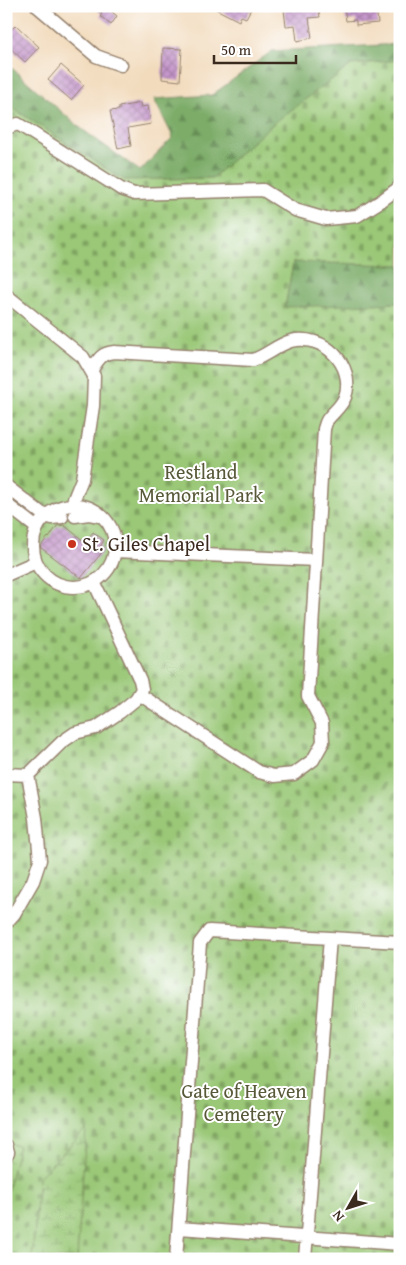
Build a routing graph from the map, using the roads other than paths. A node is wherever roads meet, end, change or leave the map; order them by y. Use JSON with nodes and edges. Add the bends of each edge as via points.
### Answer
{"nodes":[{"id":1,"x":37,"y":6,"type":"edge"},
{"id":2,"x":120,"y":65,"type":"dead end"},
{"id":3,"x":6,"y":117,"type":"edge"},
{"id":4,"x":12,"y":126,"type":"edge"},
{"id":5,"x":400,"y":187,"type":"edge"},
{"id":6,"x":6,"y":295,"type":"edge"},
{"id":7,"x":91,"y":371,"type":"junction"},
{"id":8,"x":6,"y":486,"type":"edge"},
{"id":9,"x":6,"y":504,"type":"edge"},
{"id":10,"x":73,"y":510,"type":"junction"},
{"id":11,"x":45,"y":516,"type":"junction"},
{"id":12,"x":62,"y":517,"type":"dead end"},
{"id":13,"x":37,"y":528,"type":"junction"},
{"id":14,"x":115,"y":551,"type":"junction"},
{"id":15,"x":316,"y":560,"type":"junction"},
{"id":16,"x":36,"y":562,"type":"junction"},
{"id":17,"x":6,"y":575,"type":"edge"},
{"id":18,"x":94,"y":582,"type":"junction"},
{"id":19,"x":139,"y":694,"type":"junction"},
{"id":20,"x":6,"y":774,"type":"edge"},
{"id":21,"x":28,"y":775,"type":"junction"},
{"id":22,"x":6,"y":923,"type":"edge"},
{"id":23,"x":330,"y":938,"type":"junction"},
{"id":24,"x":400,"y":942,"type":"edge"},
{"id":25,"x":6,"y":1145,"type":"edge"},
{"id":26,"x":6,"y":1155,"type":"edge"},
{"id":27,"x":179,"y":1228,"type":"junction"},
{"id":28,"x":307,"y":1237,"type":"junction"},
{"id":29,"x":400,"y":1244,"type":"edge"},
{"id":30,"x":176,"y":1259,"type":"edge"},
{"id":31,"x":305,"y":1259,"type":"edge"}],
"edges":[{"from":1,"to":2,"type":"street","via":[[96,56]]},
{"from":3,"to":4,"type":"street"},
{"from":4,"to":5,"type":"street","via":[[134,194],[263,190],[295,210],[326,219],[357,216]]},
{"from":6,"to":7,"type":"street","via":[[83,357]]},
{"from":7,"to":10,"type":"street","via":[[94,376],[93,406],[82,479]]},
{"from":7,"to":15,"type":"street","via":[[106,352],[253,360],[293,341],[310,340],[335,354],[344,368],[347,382],[345,397],[324,429]]},
{"from":8,"to":11,"type":"street"},
{"from":9,"to":13,"type":"street"},
{"from":10,"to":11,"type":"street","via":[[59,507]]},
{"from":10,"to":14,"type":"street","via":[[85,505],[98,511],[114,534]]},
{"from":11,"to":12,"type":"street"},
{"from":11,"to":13,"type":"street"},
{"from":13,"to":16,"type":"street","via":[[32,549]]},
{"from":14,"to":15,"type":"street"},
{"from":14,"to":18,"type":"street","via":[[105,574]]},
{"from":15,"to":19,"type":"street","via":[[308,696],[322,723],[323,742],[313,760],[294,774],[274,776],[259,772]]},
{"from":16,"to":17,"type":"street"},
{"from":16,"to":18,"type":"street","via":[[43,573],[66,586],[80,587]]},
{"from":18,"to":19,"type":"street","via":[[140,680],[142,689]]},
{"from":19,"to":21,"type":"street","via":[[96,728],[75,733],[62,742]]},
{"from":20,"to":21,"type":"street"},
{"from":21,"to":22,"type":"street","via":[[40,860],[32,881]]},
{"from":23,"to":24,"type":"street"},
{"from":23,"to":27,"type":"street","via":[[209,931],[200,942]]},
{"from":23,"to":28,"type":"street"},
{"from":25,"to":26,"type":"street"},
{"from":27,"to":28,"type":"street"},
{"from":27,"to":30,"type":"street"},
{"from":28,"to":29,"type":"street"},
{"from":28,"to":31,"type":"street"}]}
